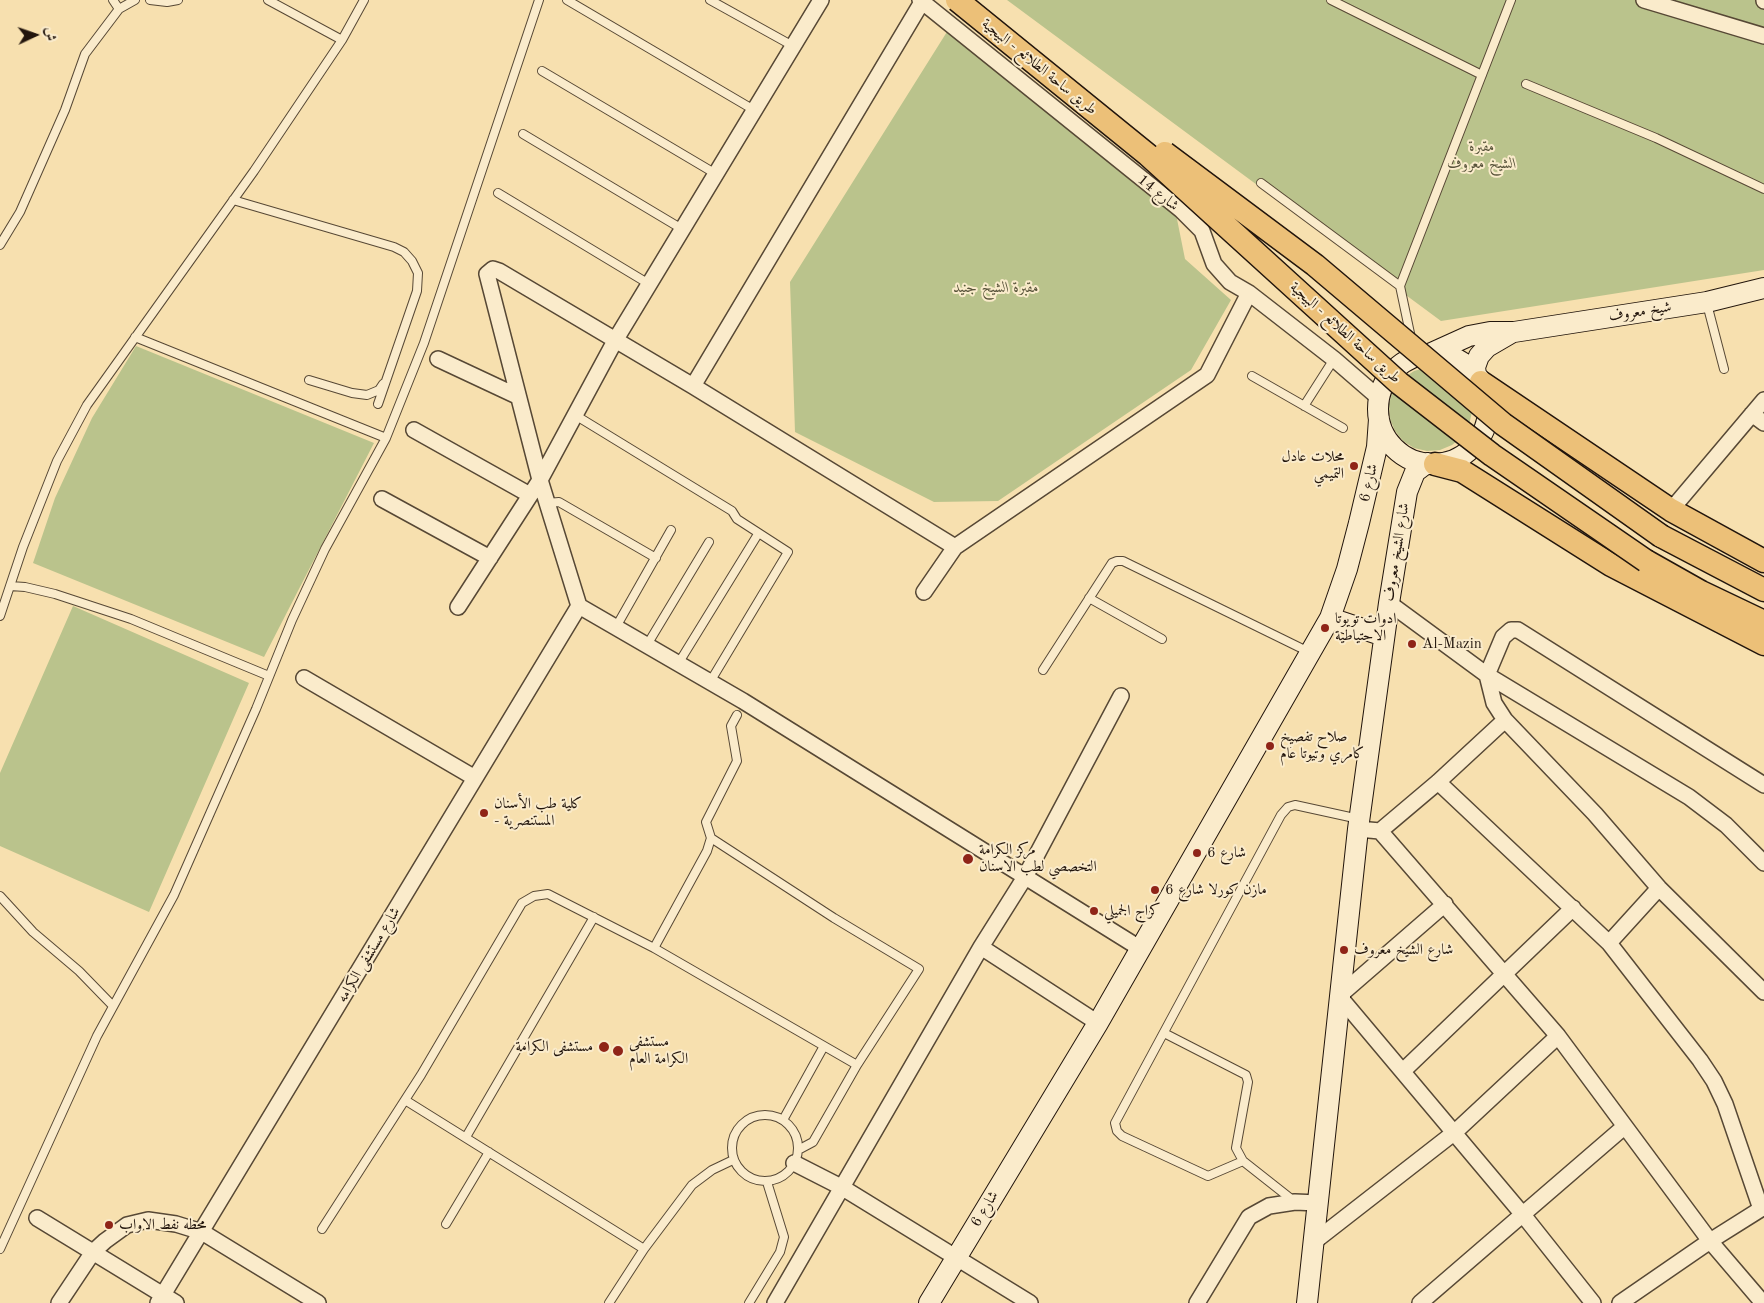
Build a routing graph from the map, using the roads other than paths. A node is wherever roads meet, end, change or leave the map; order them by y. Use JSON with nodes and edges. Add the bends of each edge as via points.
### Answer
{"nodes":[{"id":1,"x":113,"y":0,"type":"edge"},
{"id":2,"x":135,"y":0,"type":"edge"},
{"id":3,"x":150,"y":0,"type":"edge"},
{"id":4,"x":178,"y":0,"type":"edge"},
{"id":5,"x":268,"y":0,"type":"edge"},
{"id":6,"x":364,"y":0,"type":"edge"},
{"id":7,"x":539,"y":0,"type":"edge"},
{"id":8,"x":567,"y":0,"type":"edge"},
{"id":9,"x":710,"y":0,"type":"edge"},
{"id":10,"x":821,"y":0,"type":"edge"},
{"id":11,"x":958,"y":0,"type":"edge"},
{"id":12,"x":1332,"y":0,"type":"edge"},
{"id":13,"x":1511,"y":0,"type":"edge"},
{"id":14,"x":1644,"y":0,"type":"edge"},
{"id":15,"x":921,"y":1,"type":"edge"},
{"id":16,"x":119,"y":9,"type":"junction"},
{"id":17,"x":1764,"y":36,"type":"edge"},
{"id":18,"x":342,"y":40,"type":"junction"},
{"id":19,"x":793,"y":46,"type":"junction"},
{"id":20,"x":542,"y":71,"type":"dead end"},
{"id":21,"x":1482,"y":75,"type":"junction"},
{"id":22,"x":1526,"y":84,"type":"dead end"},
{"id":23,"x":754,"y":110,"type":"junction"},
{"id":24,"x":523,"y":134,"type":"dead end"},
{"id":25,"x":716,"y":174,"type":"junction"},
{"id":26,"x":1260,"y":183,"type":"dead end"},
{"id":27,"x":1764,"y":189,"type":"edge"},
{"id":28,"x":498,"y":193,"type":"dead end"},
{"id":29,"x":233,"y":200,"type":"junction"},
{"id":30,"x":682,"y":229,"type":"junction"},
{"id":31,"x":0,"y":245,"type":"edge"},
{"id":32,"x":649,"y":284,"type":"junction"},
{"id":33,"x":1400,"y":286,"type":"junction"},
{"id":34,"x":1764,"y":288,"type":"edge"},
{"id":35,"x":1249,"y":293,"type":"junction"},
{"id":36,"x":1707,"y":302,"type":"junction"},
{"id":37,"x":1514,"y":332,"type":"junction"},
{"id":38,"x":135,"y":337,"type":"junction"},
{"id":39,"x":616,"y":339,"type":"junction"},
{"id":40,"x":1421,"y":356,"type":"junction"},
{"id":41,"x":438,"y":359,"type":"dead end"},
{"id":42,"x":1334,"y":359,"type":"junction"},
{"id":43,"x":1724,"y":368,"type":"dead end"},
{"id":44,"x":1252,"y":376,"type":"dead end"},
{"id":45,"x":387,"y":378,"type":"junction"},
{"id":46,"x":1479,"y":378,"type":"junction"},
{"id":47,"x":309,"y":380,"type":"dead end"},
{"id":48,"x":693,"y":386,"type":"junction"},
{"id":49,"x":517,"y":396,"type":"junction"},
{"id":50,"x":1380,"y":398,"type":"junction"},
{"id":51,"x":1764,"y":400,"type":"edge"},
{"id":52,"x":378,"y":404,"type":"dead end"},
{"id":53,"x":1304,"y":406,"type":"junction"},
{"id":54,"x":575,"y":414,"type":"junction"},
{"id":55,"x":1752,"y":414,"type":"junction"},
{"id":56,"x":1380,"y":419,"type":"junction"},
{"id":57,"x":1764,"y":423,"type":"edge"},
{"id":58,"x":1343,"y":428,"type":"dead end"},
{"id":59,"x":414,"y":430,"type":"dead end"},
{"id":60,"x":386,"y":438,"type":"junction"},
{"id":61,"x":1431,"y":464,"type":"junction"},
{"id":62,"x":540,"y":480,"type":"junction"},
{"id":63,"x":530,"y":495,"type":"junction"},
{"id":64,"x":382,"y":498,"type":"dead end"},
{"id":65,"x":547,"y":503,"type":"junction"},
{"id":66,"x":1671,"y":510,"type":"junction"},
{"id":67,"x":672,"y":530,"type":"dead end"},
{"id":68,"x":758,"y":534,"type":"junction"},
{"id":69,"x":709,"y":542,"type":"dead end"},
{"id":70,"x":955,"y":547,"type":"junction"},
{"id":71,"x":490,"y":558,"type":"junction"},
{"id":72,"x":656,"y":558,"type":"junction"},
{"id":73,"x":1764,"y":561,"type":"edge"},
{"id":74,"x":10,"y":586,"type":"junction"},
{"id":75,"x":1764,"y":590,"type":"edge"},
{"id":76,"x":924,"y":592,"type":"dead end"},
{"id":77,"x":1089,"y":598,"type":"junction"},
{"id":78,"x":1389,"y":603,"type":"junction"},
{"id":79,"x":579,"y":606,"type":"junction"},
{"id":80,"x":458,"y":607,"type":"dead end"},
{"id":81,"x":0,"y":616,"type":"edge"},
{"id":82,"x":1330,"y":618,"type":"junction"},
{"id":83,"x":1764,"y":622,"type":"edge"},
{"id":84,"x":616,"y":627,"type":"junction"},
{"id":85,"x":1384,"y":636,"type":"junction"},
{"id":86,"x":1162,"y":639,"type":"dead end"},
{"id":87,"x":1764,"y":644,"type":"edge"},
{"id":88,"x":647,"y":645,"type":"junction"},
{"id":89,"x":1311,"y":653,"type":"junction"},
{"id":90,"x":678,"y":664,"type":"junction"},
{"id":91,"x":1043,"y":670,"type":"dead end"},
{"id":92,"x":1487,"y":675,"type":"junction"},
{"id":93,"x":269,"y":676,"type":"junction"},
{"id":94,"x":304,"y":678,"type":"dead end"},
{"id":95,"x":710,"y":682,"type":"junction"},
{"id":96,"x":1120,"y":696,"type":"dead end"},
{"id":97,"x":737,"y":715,"type":"dead end"},
{"id":98,"x":1505,"y":720,"type":"junction"},
{"id":99,"x":475,"y":778,"type":"junction"},
{"id":100,"x":1438,"y":782,"type":"junction"},
{"id":101,"x":1764,"y":785,"type":"edge"},
{"id":102,"x":1359,"y":824,"type":"junction"},
{"id":103,"x":1380,"y":831,"type":"junction"},
{"id":104,"x":711,"y":838,"type":"junction"},
{"id":105,"x":1764,"y":863,"type":"edge"},
{"id":106,"x":1025,"y":877,"type":"junction"},
{"id":107,"x":1659,"y":888,"type":"junction"},
{"id":108,"x":0,"y":896,"type":"edge"},
{"id":109,"x":1445,"y":904,"type":"junction"},
{"id":110,"x":1572,"y":908,"type":"junction"},
{"id":111,"x":594,"y":917,"type":"junction"},
{"id":112,"x":1609,"y":943,"type":"junction"},
{"id":113,"x":981,"y":947,"type":"junction"},
{"id":114,"x":654,"y":948,"type":"junction"},
{"id":115,"x":1141,"y":949,"type":"junction"},
{"id":116,"x":1505,"y":975,"type":"junction"},
{"id":117,"x":1764,"y":992,"type":"edge"},
{"id":118,"x":1339,"y":996,"type":"junction"},
{"id":119,"x":113,"y":1006,"type":"junction"},
{"id":120,"x":1098,"y":1023,"type":"junction"},
{"id":121,"x":1164,"y":1033,"type":"junction"},
{"id":122,"x":1558,"y":1036,"type":"junction"},
{"id":123,"x":824,"y":1046,"type":"junction"},
{"id":124,"x":857,"y":1065,"type":"junction"},
{"id":125,"x":1403,"y":1071,"type":"junction"},
{"id":126,"x":405,"y":1100,"type":"junction"},
{"id":127,"x":783,"y":1120,"type":"junction"},
{"id":128,"x":1624,"y":1127,"type":"junction"},
{"id":129,"x":1455,"y":1132,"type":"junction"},
{"id":130,"x":466,"y":1137,"type":"junction"},
{"id":131,"x":489,"y":1152,"type":"junction"},
{"id":132,"x":796,"y":1157,"type":"junction"},
{"id":133,"x":733,"y":1160,"type":"junction"},
{"id":134,"x":1243,"y":1161,"type":"junction"},
{"id":135,"x":766,"y":1182,"type":"junction"},
{"id":136,"x":843,"y":1188,"type":"junction"},
{"id":137,"x":1295,"y":1202,"type":"junction"},
{"id":138,"x":1318,"y":1203,"type":"junction"},
{"id":139,"x":1762,"y":1208,"type":"edge"},
{"id":140,"x":1524,"y":1216,"type":"junction"},
{"id":141,"x":38,"y":1218,"type":"dead end"},
{"id":142,"x":446,"y":1224,"type":"dead end"},
{"id":143,"x":322,"y":1228,"type":"dead end"},
{"id":144,"x":202,"y":1232,"type":"junction"},
{"id":145,"x":1315,"y":1241,"type":"junction"},
{"id":146,"x":1710,"y":1241,"type":"junction"},
{"id":147,"x":0,"y":1249,"type":"edge"},
{"id":148,"x":644,"y":1249,"type":"junction"},
{"id":149,"x":93,"y":1252,"type":"junction"},
{"id":150,"x":956,"y":1257,"type":"junction"},
{"id":151,"x":160,"y":1299,"type":"edge"},
{"id":152,"x":59,"y":1303,"type":"edge"},
{"id":153,"x":176,"y":1303,"type":"edge"},
{"id":154,"x":318,"y":1303,"type":"edge"},
{"id":155,"x":609,"y":1303,"type":"edge"},
{"id":156,"x":749,"y":1303,"type":"edge"},
{"id":157,"x":775,"y":1303,"type":"edge"},
{"id":158,"x":929,"y":1303,"type":"edge"},
{"id":159,"x":1030,"y":1303,"type":"edge"},
{"id":160,"x":1197,"y":1303,"type":"edge"},
{"id":161,"x":1307,"y":1303,"type":"edge"},
{"id":162,"x":1420,"y":1303,"type":"edge"},
{"id":163,"x":1593,"y":1303,"type":"edge"},
{"id":164,"x":1620,"y":1303,"type":"edge"},
{"id":165,"x":1763,"y":1303,"type":"edge"}],
"edges":[{"from":1,"to":16,"type":"lane"},
{"from":2,"to":16,"type":"lane"},
{"from":3,"to":4,"type":"lane"},
{"from":5,"to":18,"type":"lane"},
{"from":6,"to":18,"type":"lane"},
{"from":7,"to":60,"type":"lane","via":[[424,343]]},
{"from":8,"to":23,"type":"lane"},
{"from":9,"to":19,"type":"lane"},
{"from":10,"to":19,"type":"street"},
{"from":11,"to":75,"type":"main road","name":"طريق ساحة الطلائع - البيجية","bridge":true,"via":[[1292,247],[1503,424],[1661,536]]},
{"from":11,"to":83,"type":"main road","name":"طريق ساحة الطلائع - البيجية","bridge":true,"via":[[1148,155],[1399,383],[1492,454],[1646,561]]},
{"from":12,"to":21,"type":"lane"},
{"from":13,"to":21,"type":"lane"},
{"from":14,"to":17,"type":"street"},
{"from":15,"to":35,"type":"street","name":"شارع 14","via":[[1181,210],[1202,231],[1214,264],[1230,282]]},
{"from":15,"to":48,"type":"street"},
{"from":16,"to":31,"type":"lane","via":[[85,54],[28,195]]},
{"from":18,"to":29,"type":"lane"},
{"from":19,"to":23,"type":"street"},
{"from":20,"to":25,"type":"lane"},
{"from":21,"to":33,"type":"lane"},
{"from":22,"to":27,"type":"lane","via":[[1656,138]]},
{"from":23,"to":25,"type":"street"},
{"from":24,"to":30,"type":"lane"},
{"from":25,"to":30,"type":"street"},
{"from":26,"to":33,"type":"lane"},
{"from":28,"to":32,"type":"lane"},
{"from":29,"to":38,"type":"lane"},
{"from":29,"to":45,"type":"lane","via":[[394,247],[412,261],[418,273],[417,291]]},
{"from":30,"to":32,"type":"street"},
{"from":32,"to":39,"type":"street"},
{"from":33,"to":40,"type":"lane"},
{"from":34,"to":36,"type":"street","name":"شیخ معروف"},
{"from":35,"to":42,"type":"street","name":"شارع 14"},
{"from":35,"to":70,"type":"street","via":[[1207,375]]},
{"from":36,"to":37,"type":"street","name":"شیخ معروف"},
{"from":36,"to":43,"type":"lane"},
{"from":37,"to":40,"type":"street","via":[[1469,336]]},
{"from":37,"to":46,"type":"street","via":[[1487,347],[1479,356],[1475,367]]},
{"from":38,"to":60,"type":"lane"},
{"from":38,"to":74,"type":"lane","via":[[87,404],[57,462]]},
{"from":39,"to":48,"type":"street"},
{"from":39,"to":49,"type":"street","via":[[499,271],[490,270],[488,280]]},
{"from":39,"to":54,"type":"street"},
{"from":40,"to":46,"type":"street","via":[[1434,354],[1454,359]]},
{"from":40,"to":50,"type":"street","via":[[1398,366],[1386,381]]},
{"from":41,"to":49,"type":"street"},
{"from":42,"to":50,"type":"street","name":"شارع 14"},
{"from":42,"to":53,"type":"lane"},
{"from":44,"to":53,"type":"lane"},
{"from":45,"to":47,"type":"lane","via":[[379,390],[367,395]]},
{"from":45,"to":52,"type":"lane"},
{"from":46,"to":61,"type":"street","via":[[1487,396],[1488,411],[1478,441],[1467,453],[1452,461]]},
{"from":46,"to":66,"type":"main road"},
{"from":48,"to":70,"type":"street"},
{"from":49,"to":62,"type":"street"},
{"from":50,"to":56,"type":"street"},
{"from":51,"to":55,"type":"street"},
{"from":53,"to":58,"type":"lane"},
{"from":54,"to":62,"type":"street"},
{"from":54,"to":68,"type":"lane","via":[[732,511],[737,519]]},
{"from":55,"to":57,"type":"street"},
{"from":55,"to":66,"type":"street"},
{"from":56,"to":61,"type":"street","via":[[1384,433],[1402,454]]},
{"from":56,"to":82,"type":"street","name":"شارع 6","via":[[1377,447],[1359,523]]},
{"from":59,"to":63,"type":"street"},
{"from":60,"to":93,"type":"lane","via":[[325,549]]},
{"from":61,"to":78,"type":"street","name":"شارع الشيخ معروف","via":[[1416,472],[1407,492]]},
{"from":61,"to":87,"type":"main road","via":[[1456,469],[1474,478],[1612,565]]},
{"from":62,"to":63,"type":"street"},
{"from":62,"to":65,"type":"street"},
{"from":63,"to":71,"type":"street"},
{"from":64,"to":71,"type":"street"},
{"from":65,"to":72,"type":"lane","via":[[559,502]]},
{"from":65,"to":79,"type":"street"},
{"from":66,"to":73,"type":"main road"},
{"from":67,"to":72,"type":"lane"},
{"from":68,"to":90,"type":"lane"},
{"from":68,"to":95,"type":"lane","via":[[788,552]]},
{"from":69,"to":88,"type":"lane"},
{"from":70,"to":76,"type":"street"},
{"from":71,"to":80,"type":"street"},
{"from":72,"to":84,"type":"lane"},
{"from":74,"to":81,"type":"lane"},
{"from":74,"to":93,"type":"lane","via":[[55,594],[131,619]]},
{"from":77,"to":86,"type":"lane"},
{"from":77,"to":89,"type":"lane","via":[[1112,562],[1123,561]]},
{"from":77,"to":91,"type":"lane"},
{"from":78,"to":85,"type":"street","name":"شارع الشيخ معروف"},
{"from":78,"to":92,"type":"street"},
{"from":79,"to":84,"type":"street"},
{"from":79,"to":99,"type":"street","name":"شارع مستشفى الكرامه"},
{"from":82,"to":85,"type":"street"},
{"from":82,"to":89,"type":"street","name":"شارع 6"},
{"from":84,"to":88,"type":"street"},
{"from":85,"to":102,"type":"street","name":"شارع الشيخ معروف"},
{"from":88,"to":90,"type":"street"},
{"from":89,"to":115,"type":"street","name":"شارع 6"},
{"from":90,"to":95,"type":"street"},
{"from":92,"to":98,"type":"street","via":[[1494,703]]},
{"from":92,"to":101,"type":"street","via":[[1503,637],[1511,630],[1518,630]]},
{"from":92,"to":105,"type":"street","via":[[1689,796],[1726,824]]},
{"from":93,"to":119,"type":"lane","via":[[174,895]]},
{"from":94,"to":99,"type":"street"},
{"from":95,"to":106,"type":"street"},
{"from":96,"to":106,"type":"street"},
{"from":97,"to":104,"type":"lane","via":[[731,726],[737,761],[706,822]]},
{"from":98,"to":100,"type":"street"},
{"from":98,"to":107,"type":"street","via":[[1595,814]]},
{"from":99,"to":144,"type":"street","name":"شارع مستشفى الكرامه"},
{"from":100,"to":103,"type":"street"},
{"from":100,"to":110,"type":"street"},
{"from":102,"to":103,"type":"street"},
{"from":102,"to":118,"type":"street","name":"شارع الشيخ معروف"},
{"from":102,"to":121,"type":"lane","via":[[1295,805],[1288,807]]},
{"from":103,"to":109,"type":"street"},
{"from":104,"to":114,"type":"lane","via":[[697,872]]},
{"from":104,"to":124,"type":"lane","via":[[919,969]]},
{"from":106,"to":113,"type":"street"},
{"from":106,"to":115,"type":"street"},
{"from":107,"to":112,"type":"street"},
{"from":107,"to":117,"type":"street"},
{"from":108,"to":119,"type":"lane","via":[[33,932],[79,971]]},
{"from":109,"to":116,"type":"street"},
{"from":109,"to":118,"type":"street"},
{"from":110,"to":112,"type":"street"},
{"from":110,"to":116,"type":"street"},
{"from":111,"to":114,"type":"lane"},
{"from":111,"to":126,"type":"lane","via":[[548,894],[534,896],[522,903]]},
{"from":111,"to":130,"type":"lane"},
{"from":112,"to":139,"type":"street","via":[[1714,1081]]},
{"from":113,"to":120,"type":"street"},
{"from":113,"to":136,"type":"street"},
{"from":114,"to":123,"type":"lane"},
{"from":115,"to":120,"type":"street","name":"شارع 6"},
{"from":116,"to":122,"type":"street"},
{"from":116,"to":125,"type":"street"},
{"from":118,"to":125,"type":"street"},
{"from":118,"to":138,"type":"street","name":"شارع الشيخ معروف"},
{"from":119,"to":147,"type":"lane"},
{"from":120,"to":150,"type":"street","name":"شارع 6"},
{"from":121,"to":134,"type":"lane","via":[[1246,1075],[1248,1082],[1236,1148]]},
{"from":121,"to":134,"type":"lane","via":[[1115,1123],[1117,1131],[1208,1176]]},
{"from":122,"to":128,"type":"street"},
{"from":122,"to":129,"type":"street"},
{"from":123,"to":124,"type":"lane"},
{"from":123,"to":127,"type":"lane"},
{"from":124,"to":132,"type":"lane","via":[[813,1142]]},
{"from":125,"to":129,"type":"street"},
{"from":126,"to":130,"type":"lane"},
{"from":126,"to":143,"type":"lane"},
{"from":127,"to":132,"type":"lane","via":[[793,1130],[798,1143]]},
{"from":127,"to":133,"type":"lane","via":[[770,1115],[756,1116],[743,1122],[731,1146]]},
{"from":128,"to":140,"type":"street"},
{"from":128,"to":146,"type":"street"},
{"from":129,"to":140,"type":"street"},
{"from":129,"to":145,"type":"street"},
{"from":130,"to":131,"type":"lane"},
{"from":131,"to":142,"type":"lane"},
{"from":131,"to":148,"type":"lane"},
{"from":132,"to":135,"type":"lane","via":[[791,1169],[780,1178]]},
{"from":132,"to":136,"type":"street"},
{"from":133,"to":135,"type":"lane","via":[[741,1172],[753,1180]]},
{"from":133,"to":148,"type":"lane","via":[[692,1185]]},
{"from":134,"to":137,"type":"lane"},
{"from":135,"to":156,"type":"lane","via":[[784,1236],[780,1252]]},
{"from":136,"to":150,"type":"street"},
{"from":136,"to":157,"type":"street"},
{"from":137,"to":138,"type":"street"},
{"from":137,"to":160,"type":"street","via":[[1268,1206],[1249,1217]]},
{"from":138,"to":145,"type":"street","name":"شارع الشيخ معروف"},
{"from":139,"to":146,"type":"street"},
{"from":140,"to":162,"type":"street"},
{"from":140,"to":163,"type":"street"},
{"from":141,"to":149,"type":"street"},
{"from":144,"to":149,"type":"street","via":[[148,1220],[127,1225]]},
{"from":144,"to":151,"type":"street","name":"شارع مستشفى الكرامه"},
{"from":144,"to":154,"type":"street"},
{"from":145,"to":161,"type":"street","name":"شارع الشيخ معروف"},
{"from":146,"to":164,"type":"street"},
{"from":146,"to":165,"type":"street"},
{"from":148,"to":155,"type":"lane"},
{"from":149,"to":151,"type":"street"},
{"from":149,"to":152,"type":"street"},
{"from":150,"to":158,"type":"street","name":"شارع 6"},
{"from":150,"to":159,"type":"street"},
{"from":151,"to":153,"type":"street"}]}
